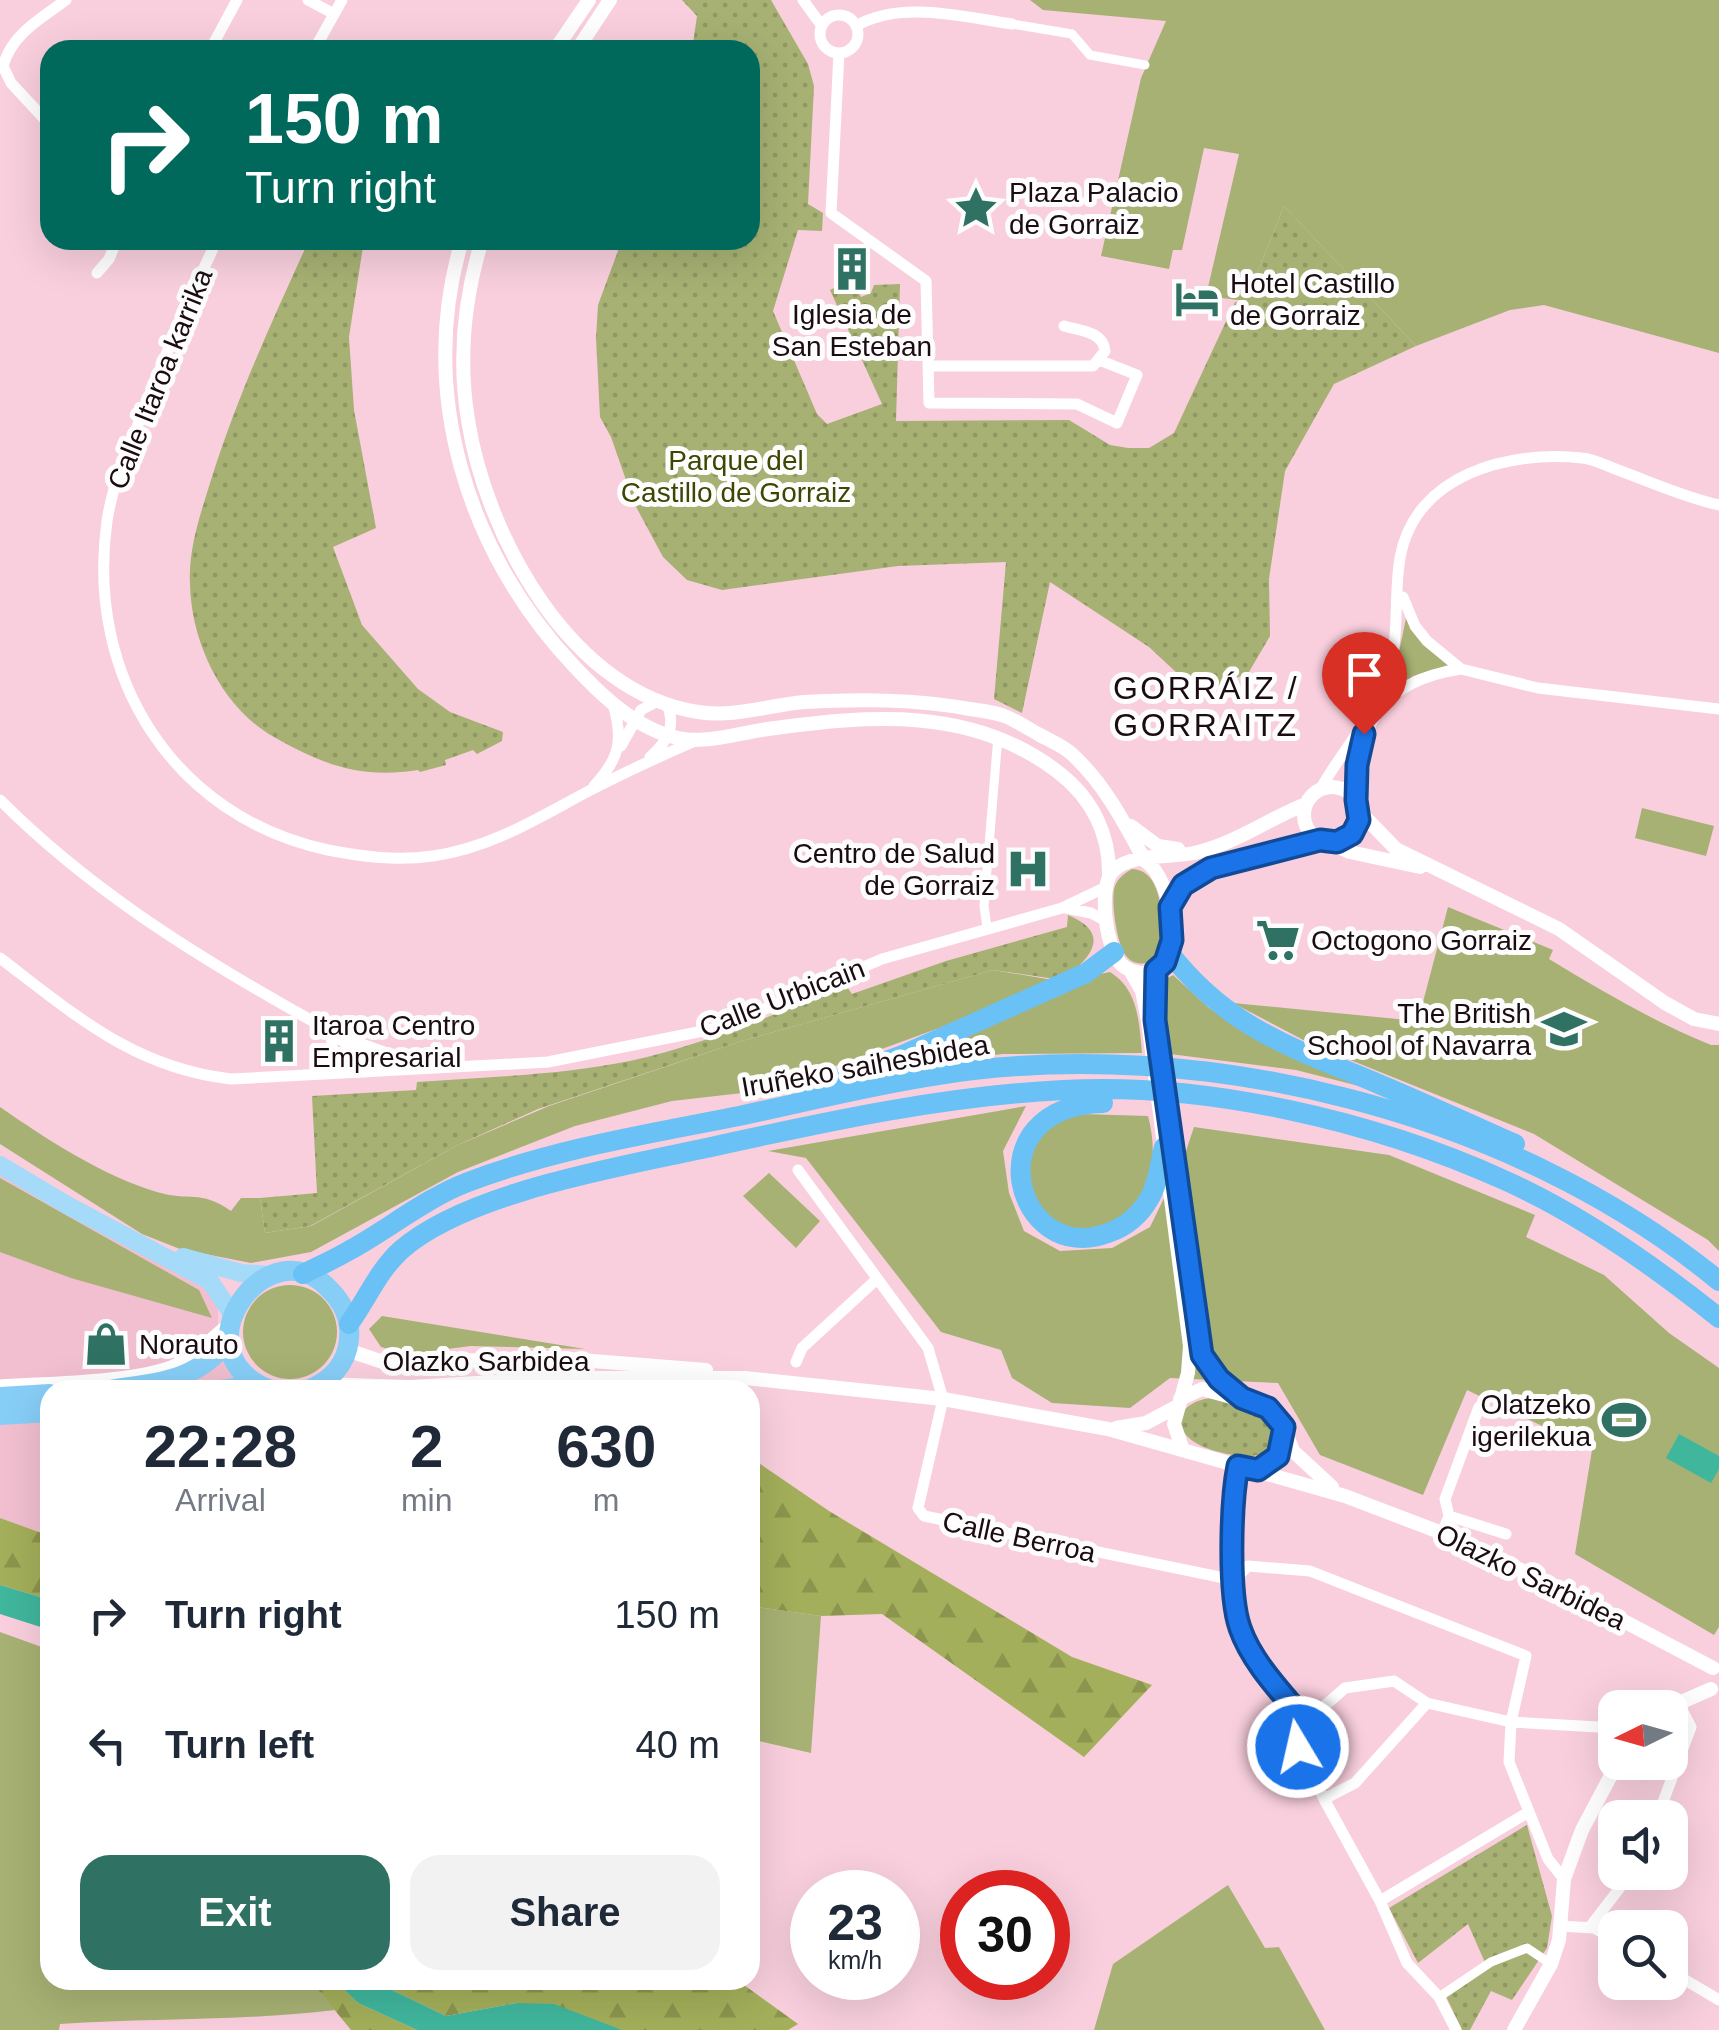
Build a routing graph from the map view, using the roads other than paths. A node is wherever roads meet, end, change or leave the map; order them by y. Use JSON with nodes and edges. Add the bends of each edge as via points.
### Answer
{"nodes":[{"id":1,"x":66,"y":0,"type":"edge"},
{"id":2,"x":237,"y":0,"type":"edge"},
{"id":3,"x":308,"y":0,"type":"edge"},
{"id":4,"x":342,"y":0,"type":"edge"},
{"id":5,"x":588,"y":0,"type":"edge"},
{"id":6,"x":610,"y":0,"type":"edge"},
{"id":7,"x":802,"y":0,"type":"edge"},
{"id":8,"x":334,"y":14,"type":"junction"},
{"id":9,"x":1012,"y":24,"type":"joint"},
{"id":10,"x":822,"y":26,"type":"junction"},
{"id":11,"x":856,"y":26,"type":"junction"},
{"id":12,"x":215,"y":40,"type":"edge"},
{"id":13,"x":320,"y":40,"type":"edge"},
{"id":14,"x":562,"y":40,"type":"edge"},
{"id":15,"x":584,"y":40,"type":"edge"},
{"id":16,"x":839,"y":53,"type":"junction"},
{"id":17,"x":1145,"y":66,"type":"dead end"},
{"id":18,"x":40,"y":114,"type":"edge"},
{"id":19,"x":113,"y":250,"type":"edge"},
{"id":20,"x":213,"y":250,"type":"edge"},
{"id":21,"x":459,"y":250,"type":"edge"},
{"id":22,"x":479,"y":250,"type":"edge"},
{"id":23,"x":97,"y":272,"type":"dead end"},
{"id":24,"x":1064,"y":326,"type":"dead end"},
{"id":25,"x":1100,"y":360,"type":"junction"},
{"id":26,"x":928,"y":366,"type":"junction"},
{"id":27,"x":1719,"y":505,"type":"edge"},
{"id":28,"x":1400,"y":584,"type":"junction"},
{"id":29,"x":1461,"y":669,"type":"junction"},
{"id":30,"x":612,"y":702,"type":"junction"},
{"id":31,"x":662,"y":702,"type":"junction"},
{"id":32,"x":1719,"y":710,"type":"edge"},
{"id":33,"x":634,"y":720,"type":"junction"},
{"id":34,"x":669,"y":736,"type":"junction"},
{"id":35,"x":998,"y":736,"type":"junction"},
{"id":36,"x":699,"y":740,"type":"junction"},
{"id":37,"x":618,"y":751,"type":"junction"},
{"id":38,"x":644,"y":764,"type":"junction"},
{"id":39,"x":591,"y":790,"type":"junction"},
{"id":40,"x":1320,"y":790,"type":"junction"},
{"id":41,"x":0,"y":800,"type":"edge"},
{"id":42,"x":1306,"y":804,"type":"junction"},
{"id":43,"x":1357,"y":806,"type":"junction"},
{"id":44,"x":1120,"y":815,"type":"junction"},
{"id":45,"x":1325,"y":842,"type":"junction"},
{"id":46,"x":1205,"y":850,"type":"junction"},
{"id":47,"x":1145,"y":860,"type":"junction"},
{"id":48,"x":1443,"y":872,"type":"junction"},
{"id":49,"x":1107,"y":882,"type":"junction"},
{"id":50,"x":1170,"y":907,"type":"junction"},
{"id":51,"x":1062,"y":908,"type":"junction"},
{"id":52,"x":1106,"y":921,"type":"junction"},
{"id":53,"x":988,"y":927,"type":"junction"},
{"id":54,"x":1168,"y":951,"type":"junction"},
{"id":55,"x":1114,"y":952,"type":"junction"},
{"id":56,"x":0,"y":958,"type":"edge"},
{"id":57,"x":1130,"y":970,"type":"junction"},
{"id":58,"x":1156,"y":970,"type":"junction"},
{"id":59,"x":1719,"y":1024,"type":"edge"},
{"id":60,"x":331,"y":1034,"type":"junction"},
{"id":61,"x":1153,"y":1037,"type":"junction"},
{"id":62,"x":437,"y":1070,"type":"junction"},
{"id":63,"x":366,"y":1072,"type":"junction"},
{"id":64,"x":321,"y":1074,"type":"junction"},
{"id":65,"x":1165,"y":1124,"type":"junction"},
{"id":66,"x":1396,"y":1140,"type":"junction"},
{"id":67,"x":598,"y":1145,"type":"junction"},
{"id":68,"x":1164,"y":1147,"type":"junction"},
{"id":69,"x":0,"y":1165,"type":"edge"},
{"id":70,"x":798,"y":1170,"type":"dead end"},
{"id":71,"x":154,"y":1251,"type":"junction"},
{"id":72,"x":303,"y":1274,"type":"junction"},
{"id":73,"x":271,"y":1275,"type":"junction"},
{"id":74,"x":1713,"y":1276,"type":"edge"},
{"id":75,"x":877,"y":1279,"type":"junction"},
{"id":76,"x":1719,"y":1318,"type":"edge"},
{"id":77,"x":349,"y":1324,"type":"junction"},
{"id":78,"x":230,"y":1325,"type":"junction"},
{"id":79,"x":348,"y":1350,"type":"junction"},
{"id":80,"x":796,"y":1362,"type":"dead end"},
{"id":81,"x":745,"y":1378,"type":"junction"},
{"id":82,"x":64,"y":1380,"type":"edge"},
{"id":83,"x":170,"y":1380,"type":"edge"},
{"id":84,"x":254,"y":1380,"type":"edge"},
{"id":85,"x":324,"y":1380,"type":"edge"},
{"id":86,"x":527,"y":1380,"type":"edge"},
{"id":87,"x":40,"y":1382,"type":"edge"},
{"id":88,"x":0,"y":1385,"type":"edge"},
{"id":89,"x":40,"y":1395,"type":"edge"},
{"id":90,"x":0,"y":1398,"type":"edge"},
{"id":91,"x":943,"y":1398,"type":"junction"},
{"id":92,"x":1242,"y":1398,"type":"junction"},
{"id":93,"x":1178,"y":1403,"type":"junction"},
{"id":94,"x":1480,"y":1408,"type":"dead end"},
{"id":95,"x":40,"y":1413,"type":"edge"},
{"id":96,"x":0,"y":1415,"type":"edge"},
{"id":97,"x":1284,"y":1427,"type":"junction"},
{"id":98,"x":1108,"y":1429,"type":"junction"},
{"id":99,"x":1182,"y":1450,"type":"junction"},
{"id":100,"x":1238,"y":1466,"type":"junction"},
{"id":101,"x":1258,"y":1470,"type":"junction"},
{"id":102,"x":1345,"y":1496,"type":"junction"},
{"id":103,"x":1449,"y":1516,"type":"junction"},
{"id":104,"x":1442,"y":1532,"type":"junction"},
{"id":105,"x":1506,"y":1534,"type":"dead end"},
{"id":106,"x":1234,"y":1580,"type":"junction"},
{"id":107,"x":1716,"y":1665,"type":"edge"},
{"id":108,"x":1715,"y":1694,"type":"edge"},
{"id":109,"x":1688,"y":1700,"type":"edge"},
{"id":110,"x":1427,"y":1702,"type":"junction"},
{"id":111,"x":1306,"y":1722,"type":"junction"},
{"id":112,"x":1511,"y":1722,"type":"junction"},
{"id":113,"x":1598,"y":1727,"type":"edge"},
{"id":114,"x":1608,"y":1780,"type":"edge"},
{"id":115,"x":1324,"y":1800,"type":"junction"},
{"id":116,"x":1527,"y":1813,"type":"junction"},
{"id":117,"x":1564,"y":1879,"type":"junction"},
{"id":118,"x":1618,"y":1890,"type":"edge"},
{"id":119,"x":1380,"y":1901,"type":"junction"},
{"id":120,"x":1560,"y":1926,"type":"junction"},
{"id":121,"x":1589,"y":1928,"type":"junction"},
{"id":122,"x":1598,"y":1932,"type":"edge"},
{"id":123,"x":1551,"y":1964,"type":"junction"},
{"id":124,"x":1688,"y":1982,"type":"edge"},
{"id":125,"x":1439,"y":1997,"type":"junction"},
{"id":126,"x":1719,"y":2000,"type":"edge"},
{"id":127,"x":1456,"y":2030,"type":"edge"},
{"id":128,"x":1514,"y":2030,"type":"edge"}],
"edges":[{"from":1,"to":18,"type":"street","via":[[8,47],[3,66]]},
{"from":2,"to":12,"type":"street"},
{"from":3,"to":8,"type":"street"},
{"from":4,"to":8,"type":"street"},
{"from":5,"to":14,"type":"street"},
{"from":6,"to":15,"type":"street"},
{"from":7,"to":10,"type":"street"},
{"from":8,"to":13,"type":"street"},
{"from":9,"to":11,"type":"street","via":[[920,12],[882,14]]},
{"from":9,"to":17,"type":"street","via":[[1072,34],[1090,55]]},
{"from":10,"to":11,"type":"street","via":[[842,16]]},
{"from":10,"to":16,"type":"street","via":[[823,43]]},
{"from":11,"to":16,"type":"street","via":[[855,44]]},
{"from":16,"to":26,"type":"street","via":[[831,213],[926,281]]},
{"from":19,"to":23,"type":"street"},
{"from":20,"to":39,"type":"street","name":"Calle Itaroa karrika","via":[[126,452],[108,517],[103,572],[111,643],[124,685],[158,741],[185,776],[240,818],[297,843],[374,860],[486,844]]},
{"from":21,"to":30,"type":"street","via":[[445,380],[451,437],[470,501],[526,611]]},
{"from":22,"to":31,"type":"street","via":[[464,332],[467,418],[508,548],[582,650],[617,679]]},
{"from":24,"to":25,"type":"street","via":[[1099,336],[1105,351]]},
{"from":25,"to":26,"type":"street","via":[[1094,366]]},
{"from":25,"to":26,"type":"street","via":[[1137,375],[1116,422],[1077,404],[928,404]]},
{"from":27,"to":28,"type":"street","via":[[1586,458],[1522,457],[1465,476],[1420,509],[1400,557]]},
{"from":28,"to":29,"type":"street","via":[[1415,626]]},
{"from":28,"to":40,"type":"street","via":[[1386,680]]},
{"from":29,"to":32,"type":"street","via":[[1538,688]]},
{"from":29,"to":43,"type":"street","via":[[1411,682],[1376,715],[1357,765]]},
{"from":30,"to":33,"type":"street"},
{"from":30,"to":37,"type":"street"},
{"from":31,"to":33,"type":"street","via":[[648,704]]},
{"from":31,"to":34,"type":"street","via":[[672,716]]},
{"from":31,"to":44,"type":"street","via":[[700,713],[879,699],[1004,716],[1069,752]]},
{"from":33,"to":34,"type":"street"},
{"from":33,"to":37,"type":"street","name":"Calle Itaroa karrika"},
{"from":34,"to":36,"type":"street"},
{"from":34,"to":38,"type":"street","name":"Calle Itaroa karrika"},
{"from":35,"to":36,"type":"street","via":[[947,724],[842,719]]},
{"from":35,"to":49,"type":"street","via":[[1030,750],[1081,794],[1110,850]]},
{"from":35,"to":53,"type":"street","via":[[984,906]]},
{"from":36,"to":38,"type":"street","name":"Calle Itaroa karrika"},
{"from":37,"to":39,"type":"street","name":"Calle Itaroa karrika"},
{"from":38,"to":39,"type":"street","name":"Calle Itaroa karrika"},
{"from":40,"to":42,"type":"street"},
{"from":40,"to":43,"type":"street","via":[[1336,788]]},
{"from":41,"to":60,"type":"street","via":[[96,886],[193,953]]},
{"from":42,"to":45,"type":"street","via":[[1305,821]]},
{"from":42,"to":46,"type":"street"},
{"from":43,"to":45,"type":"street","via":[[1352,834]]},
{"from":43,"to":48,"type":"street","via":[[1396,848]]},
{"from":44,"to":46,"type":"street","via":[[1158,846]]},
{"from":44,"to":47,"type":"street"},
{"from":45,"to":48,"type":"street"},
{"from":45,"to":50,"type":"street","via":[[1211,868],[1183,885]]},
{"from":46,"to":47,"type":"street"},
{"from":47,"to":49,"type":"street","via":[[1114,870]]},
{"from":47,"to":50,"type":"street","via":[[1159,874]]},
{"from":48,"to":59,"type":"street","via":[[1559,929],[1665,1004]]},
{"from":49,"to":51,"type":"street","name":"Calle Urbicain"},
{"from":49,"to":52,"type":"street"},
{"from":50,"to":54,"type":"street"},
{"from":51,"to":52,"type":"street"},
{"from":51,"to":53,"type":"street","name":"Calle Urbicain"},
{"from":52,"to":55,"type":"street"},
{"from":53,"to":62,"type":"street","name":"Calle Urbicain","via":[[870,963],[723,1027],[582,1058]]},
{"from":54,"to":58,"type":"street"},
{"from":54,"to":74,"type":"highway","via":[[1191,981],[1238,1020],[1524,1148],[1636,1212]]},
{"from":55,"to":57,"type":"street"},
{"from":55,"to":67,"type":"highway","via":[[1086,973],[863,1071]]},
{"from":56,"to":64,"type":"street","name":"Calle Urbicain","via":[[95,1030],[165,1066],[231,1079]]},
{"from":57,"to":58,"type":"street"},
{"from":57,"to":61,"type":"street"},
{"from":58,"to":61,"type":"street"},
{"from":60,"to":62,"type":"street"},
{"from":60,"to":63,"type":"street"},
{"from":60,"to":64,"type":"street","via":[[334,1054]]},
{"from":61,"to":65,"type":"street"},
{"from":62,"to":63,"type":"street","name":"Calle Urbicain"},
{"from":63,"to":64,"type":"street","name":"Calle Urbicain"},
{"from":65,"to":68,"type":"street"},
{"from":65,"to":92,"type":"street","via":[[1202,1355]]},
{"from":66,"to":68,"type":"highway","via":[[1214,1110],[1080,1104],[1060,1110],[1029,1137],[1020,1161],[1024,1198],[1062,1234],[1101,1236],[1125,1227],[1150,1198]]},
{"from":66,"to":76,"type":"highway","name":"Iruñeko saihesbidea","via":[[1505,1180],[1582,1221]]},
{"from":66,"to":77,"type":"highway","name":"Iruñeko saihesbidea","via":[[1191,1094],[1068,1090],[860,1115],[494,1200],[402,1250],[380,1272]]},
{"from":67,"to":72,"type":"highway","name":"Iruñeko saihesbidea","via":[[465,1183]]},
{"from":67,"to":74,"type":"highway","name":"Iruñeko saihesbidea","via":[[940,1074],[1180,1068],[1366,1102],[1468,1138],[1630,1219]]},
{"from":68,"to":93,"type":"street","via":[[1190,1346]]},
{"from":69,"to":71,"type":"main road"},
{"from":70,"to":75,"type":"street"},
{"from":71,"to":73,"type":"main road"},
{"from":71,"to":78,"type":"main road","via":[[210,1281]]},
{"from":72,"to":73,"type":"highway"},
{"from":72,"to":77,"type":"highway","via":[[325,1284]]},
{"from":73,"to":78,"type":"highway","via":[[234,1306]]},
{"from":75,"to":80,"type":"street","via":[[802,1348]]},
{"from":75,"to":91,"type":"street","via":[[928,1348]]},
{"from":77,"to":79,"type":"highway"},
{"from":78,"to":82,"type":"street","via":[[171,1366]]},
{"from":78,"to":83,"type":"highway","via":[[216,1357]]},
{"from":78,"to":84,"type":"highway","via":[[234,1357]]},
{"from":79,"to":81,"type":"street","name":"Olazko Sarbidea","via":[[386,1364],[555,1358]]},
{"from":79,"to":85,"type":"highway"},
{"from":81,"to":86,"type":"street","name":"Olazko Sarbidea"},
{"from":81,"to":91,"type":"street","name":"Olazko Sarbidea"},
{"from":87,"to":88,"type":"street"},
{"from":89,"to":90,"type":"highway"},
{"from":91,"to":98,"type":"street","name":"Olazko Sarbidea"},
{"from":91,"to":106,"type":"street","name":"Calle Berroa","via":[[918,1508],[924,1516]]},
{"from":92,"to":93,"type":"street","via":[[1202,1389]]},
{"from":92,"to":97,"type":"street","via":[[1268,1408]]},
{"from":93,"to":98,"type":"street","name":"Olazko Sarbidea","via":[[1146,1424]]},
{"from":93,"to":99,"type":"street","via":[[1174,1424]]},
{"from":94,"to":103,"type":"street","via":[[1445,1500]]},
{"from":95,"to":96,"type":"highway"},
{"from":97,"to":101,"type":"street","via":[[1278,1456]]},
{"from":97,"to":102,"type":"street","name":"Olazko Sarbidea","via":[[1293,1450]]},
{"from":98,"to":99,"type":"street","name":"Olazko Sarbidea"},
{"from":99,"to":100,"type":"street"},
{"from":100,"to":101,"type":"street"},
{"from":100,"to":106,"type":"street"},
{"from":101,"to":102,"type":"street","name":"Olazko Sarbidea"},
{"from":102,"to":104,"type":"street","name":"Olazko Sarbidea"},
{"from":103,"to":104,"type":"street"},
{"from":103,"to":105,"type":"street"},
{"from":104,"to":107,"type":"street","name":"Olazko Sarbidea"},
{"from":106,"to":111,"type":"street","via":[[1239,1626],[1250,1649]]},
{"from":106,"to":112,"type":"street","via":[[1248,1566],[1310,1571],[1526,1656]]},
{"from":107,"to":108,"type":"street"},
{"from":108,"to":109,"type":"street"},
{"from":110,"to":111,"type":"street","via":[[1394,1681],[1345,1688]]},
{"from":110,"to":112,"type":"street"},
{"from":110,"to":115,"type":"street","via":[[1354,1782]]},
{"from":111,"to":115,"type":"street","via":[[1298,1747]]},
{"from":112,"to":113,"type":"street"},
{"from":112,"to":116,"type":"street","via":[[1509,1762]]},
{"from":114,"to":117,"type":"street"},
{"from":115,"to":119,"type":"street"},
{"from":116,"to":117,"type":"street"},
{"from":116,"to":119,"type":"street"},
{"from":117,"to":120,"type":"street"},
{"from":118,"to":121,"type":"street"},
{"from":119,"to":125,"type":"street","via":[[1406,1963]]},
{"from":120,"to":121,"type":"street"},
{"from":120,"to":123,"type":"street"},
{"from":121,"to":122,"type":"street"},
{"from":123,"to":125,"type":"street","via":[[1527,1948]]},
{"from":123,"to":128,"type":"street"},
{"from":124,"to":126,"type":"street"},
{"from":125,"to":127,"type":"street"}]}
